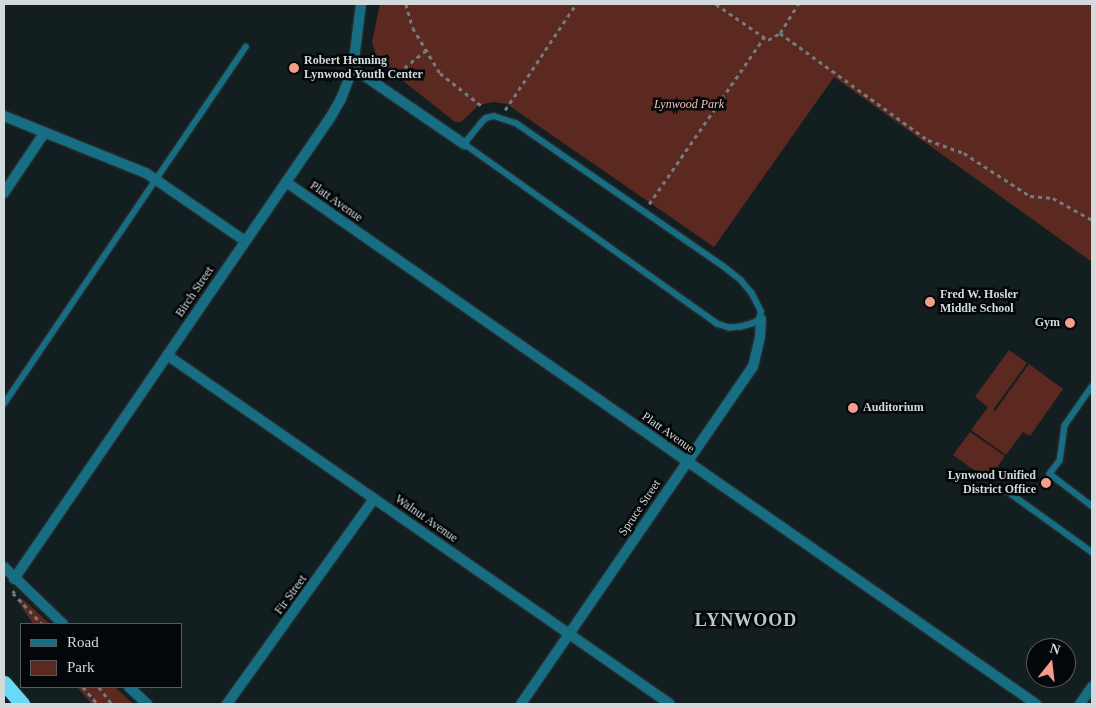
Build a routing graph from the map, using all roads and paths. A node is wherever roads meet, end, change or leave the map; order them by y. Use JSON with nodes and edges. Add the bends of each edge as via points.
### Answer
{"nodes":[{"id":1,"x":406,"y":4,"type":"edge"},
{"id":2,"x":576,"y":4,"type":"edge"},
{"id":3,"x":716,"y":4,"type":"edge"},
{"id":4,"x":798,"y":4,"type":"edge"},
{"id":5,"x":358,"y":5,"type":"edge"},
{"id":6,"x":780,"y":33,"type":"junction"},
{"id":7,"x":764,"y":37,"type":"junction"},
{"id":8,"x":246,"y":47,"type":"dead end"},
{"id":9,"x":425,"y":51,"type":"junction"},
{"id":10,"x":353,"y":68,"type":"junction"},
{"id":11,"x":392,"y":78,"type":"dead end"},
{"id":12,"x":482,"y":106,"type":"dead end"},
{"id":13,"x":4,"y":116,"type":"edge"},
{"id":14,"x":500,"y":117,"type":"junction"},
{"id":15,"x":45,"y":132,"type":"junction"},
{"id":16,"x":464,"y":144,"type":"junction"},
{"id":17,"x":157,"y":179,"type":"junction"},
{"id":18,"x":286,"y":182,"type":"junction"},
{"id":19,"x":4,"y":193,"type":"edge"},
{"id":20,"x":648,"y":204,"type":"dead end"},
{"id":21,"x":1092,"y":220,"type":"edge"},
{"id":22,"x":245,"y":241,"type":"junction"},
{"id":23,"x":761,"y":319,"type":"junction"},
{"id":24,"x":167,"y":355,"type":"junction"},
{"id":25,"x":1092,"y":387,"type":"edge"},
{"id":26,"x":4,"y":404,"type":"edge"},
{"id":27,"x":687,"y":462,"type":"junction"},
{"id":28,"x":1007,"y":491,"type":"dead end"},
{"id":29,"x":374,"y":498,"type":"junction"},
{"id":30,"x":1092,"y":506,"type":"edge"},
{"id":31,"x":1092,"y":552,"type":"edge"},
{"id":32,"x":4,"y":567,"type":"edge"},
{"id":33,"x":14,"y":579,"type":"junction"},
{"id":34,"x":13,"y":593,"type":"dead end"},
{"id":35,"x":41,"y":623,"type":"edge"},
{"id":36,"x":61,"y":623,"type":"edge"},
{"id":37,"x":569,"y":634,"type":"junction"},
{"id":38,"x":4,"y":683,"type":"edge"},
{"id":39,"x":1092,"y":687,"type":"edge"},
{"id":40,"x":84,"y":688,"type":"edge"},
{"id":41,"x":100,"y":688,"type":"edge"},
{"id":42,"x":130,"y":688,"type":"edge"},
{"id":43,"x":22,"y":704,"type":"edge"},
{"id":44,"x":98,"y":704,"type":"edge"},
{"id":45,"x":112,"y":704,"type":"edge"},
{"id":46,"x":147,"y":704,"type":"edge"},
{"id":47,"x":227,"y":704,"type":"edge"},
{"id":48,"x":521,"y":704,"type":"edge"},
{"id":49,"x":670,"y":704,"type":"edge"},
{"id":50,"x":1036,"y":704,"type":"edge"},
{"id":51,"x":1080,"y":704,"type":"edge"}],
"edges":[{"from":1,"to":9,"type":"path","via":[[413,28]]},
{"from":2,"to":14,"type":"path"},
{"from":3,"to":7,"type":"path"},
{"from":4,"to":6,"type":"path"},
{"from":5,"to":10,"type":"street","name":"Birch Street"},
{"from":6,"to":7,"type":"path","via":[[768,40]]},
{"from":6,"to":21,"type":"path","via":[[928,140],[964,153],[1030,196],[1053,198]]},
{"from":7,"to":20,"type":"path"},
{"from":8,"to":17,"type":"lane"},
{"from":9,"to":11,"type":"path"},
{"from":9,"to":12,"type":"path","via":[[440,73]]},
{"from":10,"to":16,"type":"street"},
{"from":10,"to":18,"type":"street","name":"Birch Street","via":[[342,99]]},
{"from":13,"to":15,"type":"street"},
{"from":14,"to":16,"type":"lane","via":[[486,118]]},
{"from":14,"to":23,"type":"lane","name":"Spruce Street","via":[[516,123],[722,265],[752,293],[761,311]]},
{"from":15,"to":17,"type":"street"},
{"from":15,"to":19,"type":"street"},
{"from":16,"to":23,"type":"lane","via":[[717,324],[741,327]]},
{"from":17,"to":22,"type":"street"},
{"from":17,"to":26,"type":"lane"},
{"from":18,"to":22,"type":"street","name":"Birch Street"},
{"from":18,"to":27,"type":"street","name":"Platt Avenue"},
{"from":22,"to":24,"type":"street","name":"Birch Street"},
{"from":23,"to":27,"type":"street","name":"Spruce Street","via":[[753,367]]},
{"from":24,"to":29,"type":"street","name":"Walnut Avenue"},
{"from":24,"to":33,"type":"street","name":"Birch Street"},
{"from":25,"to":30,"type":"lane","via":[[1066,426],[1060,461],[1050,474]]},
{"from":27,"to":37,"type":"street","name":"Spruce Street"},
{"from":27,"to":50,"type":"street","name":"Platt Avenue"},
{"from":28,"to":31,"type":"lane"},
{"from":29,"to":37,"type":"street","name":"Walnut Avenue"},
{"from":29,"to":47,"type":"street","name":"Fir Street"},
{"from":32,"to":33,"type":"street"},
{"from":33,"to":36,"type":"street"},
{"from":34,"to":35,"type":"path"},
{"from":37,"to":48,"type":"street","name":"Spruce Street"},
{"from":37,"to":49,"type":"street","name":"Walnut Avenue"},
{"from":38,"to":43,"type":"highway"},
{"from":39,"to":51,"type":"street"},
{"from":40,"to":44,"type":"path"},
{"from":41,"to":45,"type":"path"},
{"from":42,"to":46,"type":"street"}]}
